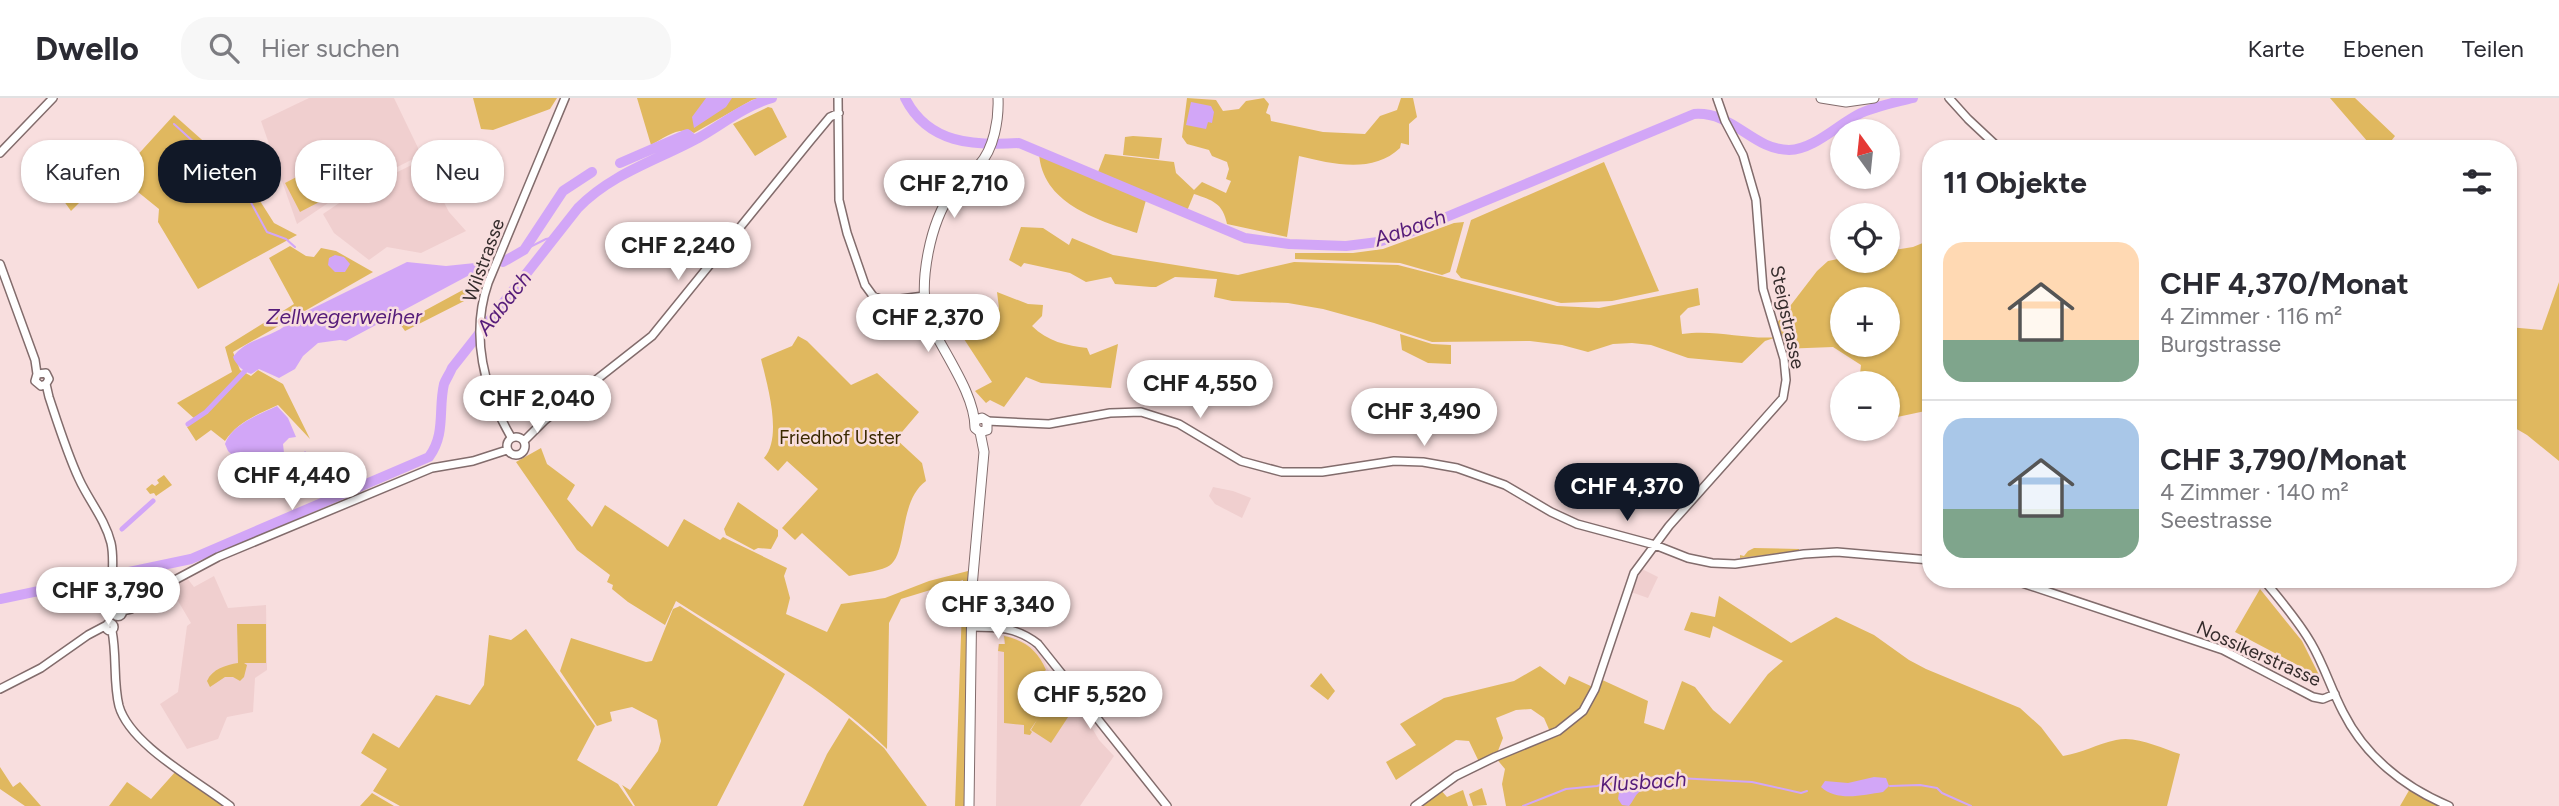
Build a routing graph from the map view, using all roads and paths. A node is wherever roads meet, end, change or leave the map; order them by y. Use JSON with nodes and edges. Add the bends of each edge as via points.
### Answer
{"nodes":[{"id":1,"x":52,"y":98,"type":"edge"},
{"id":2,"x":565,"y":98,"type":"edge"},
{"id":3,"x":838,"y":98,"type":"edge"},
{"id":4,"x":844,"y":98,"type":"edge"},
{"id":5,"x":998,"y":98,"type":"edge"},
{"id":6,"x":1717,"y":98,"type":"edge"},
{"id":7,"x":1821,"y":98,"type":"edge"},
{"id":8,"x":1874,"y":98,"type":"edge"},
{"id":9,"x":1949,"y":98,"type":"edge"},
{"id":10,"x":839,"y":110,"type":"junction"},
{"id":11,"x":1990,"y":140,"type":"edge"},
{"id":12,"x":0,"y":153,"type":"edge"},
{"id":13,"x":0,"y":264,"type":"edge"},
{"id":14,"x":924,"y":296,"type":"junction"},
{"id":15,"x":983,"y":425,"type":"junction"},
{"id":16,"x":511,"y":437,"type":"junction"},
{"id":17,"x":524,"y":441,"type":"junction"},
{"id":18,"x":507,"y":450,"type":"junction"},
{"id":19,"x":1655,"y":545,"type":"junction"},
{"id":20,"x":1922,"y":559,"type":"edge"},
{"id":21,"x":2037,"y":588,"type":"edge"},
{"id":22,"x":2270,"y":588,"type":"edge"},
{"id":23,"x":118,"y":612,"type":"junction"},
{"id":24,"x":110,"y":627,"type":"junction"},
{"id":25,"x":971,"y":627,"type":"junction"},
{"id":26,"x":0,"y":689,"type":"edge"},
{"id":27,"x":2335,"y":694,"type":"junction"},
{"id":28,"x":230,"y":806,"type":"edge"},
{"id":29,"x":969,"y":806,"type":"edge"},
{"id":30,"x":1167,"y":806,"type":"edge"},
{"id":31,"x":1415,"y":806,"type":"edge"},
{"id":32,"x":2449,"y":806,"type":"edge"}],
"edges":[{"from":1,"to":12,"type":"street"},
{"from":2,"to":16,"type":"street","name":"Wilstrasse","via":[[482,303],[480,342],[491,397]]},
{"from":3,"to":10,"type":"street"},
{"from":4,"to":10,"type":"street"},
{"from":5,"to":14,"type":"main road","via":[[987,153],[953,190],[943,209],[929,252]]},
{"from":6,"to":19,"type":"street","name":"Steigstrasse","via":[[1743,155],[1756,200],[1763,289],[1784,359],[1785,390],[1777,407]]},
{"from":7,"to":8,"type":"main road","via":[[1846,102]]},
{"from":9,"to":11,"type":"street"},
{"from":10,"to":14,"type":"street","via":[[841,210],[865,285],[885,301]]},
{"from":10,"to":17,"type":"street","via":[[652,336]]},
{"from":13,"to":23,"type":"street","via":[[39,373],[35,381],[44,385],[80,482],[107,532]]},
{"from":14,"to":15,"type":"main road","via":[[927,317]]},
{"from":15,"to":19,"type":"street","via":[[1049,424],[1141,412],[1180,424],[1241,461],[1282,472],[1322,472],[1383,462],[1446,466],[1505,485],[1577,524]]},
{"from":15,"to":25,"type":"main road"},
{"from":16,"to":17,"type":"street"},
{"from":16,"to":18,"type":"street"},
{"from":17,"to":18,"type":"street","via":[[520,454]]},
{"from":18,"to":23,"type":"street","via":[[432,468],[228,553]]},
{"from":19,"to":20,"type":"street","via":[[1722,564],[1837,552]]},
{"from":19,"to":31,"type":"street","name":"Steigstrasse","via":[[1629,583],[1595,689],[1583,711],[1558,731],[1456,776]]},
{"from":21,"to":27,"type":"street","name":"Nossikerstrasse","via":[[2223,650],[2313,698]]},
{"from":22,"to":27,"type":"street","via":[[2307,635]]},
{"from":23,"to":24,"type":"street"},
{"from":24,"to":26,"type":"street","via":[[88,635],[41,668]]},
{"from":24,"to":28,"type":"street","via":[[116,692],[129,727]]},
{"from":25,"to":29,"type":"main road"},
{"from":25,"to":30,"type":"street","via":[[1012,629],[1038,643]]},
{"from":27,"to":32,"type":"street","via":[[2361,741],[2381,763],[2411,787]]}]}
